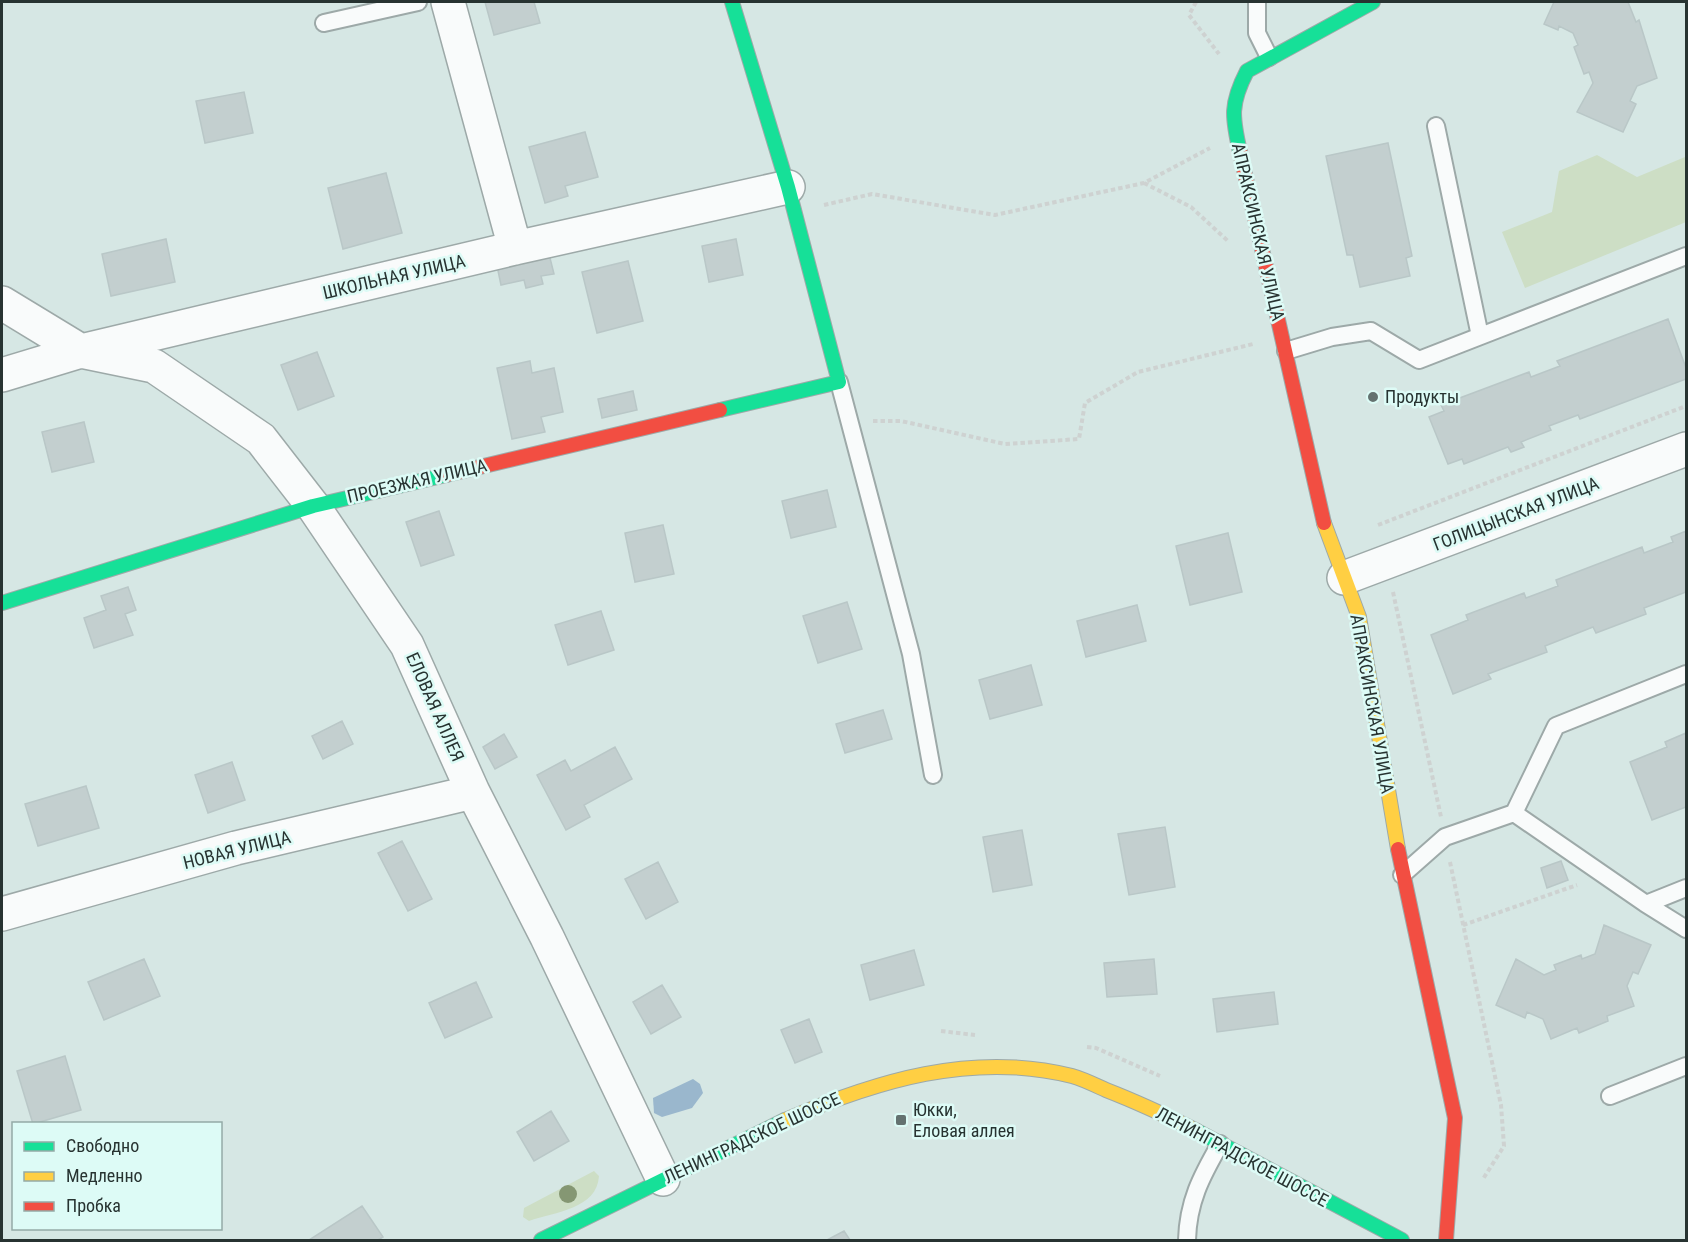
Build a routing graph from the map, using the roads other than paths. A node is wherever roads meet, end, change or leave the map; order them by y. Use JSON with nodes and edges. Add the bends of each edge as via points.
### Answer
{"nodes":[{"id":1,"x":418,"y":2,"type":"edge"},
{"id":2,"x":448,"y":2,"type":"edge"},
{"id":3,"x":732,"y":2,"type":"edge"},
{"id":4,"x":1257,"y":2,"type":"edge"},
{"id":5,"x":1373,"y":2,"type":"edge"},
{"id":6,"x":324,"y":23,"type":"dead end"},
{"id":7,"x":1269,"y":57,"type":"junction"},
{"id":8,"x":1437,"y":126,"type":"dead end"},
{"id":9,"x":788,"y":187,"type":"junction"},
{"id":10,"x":515,"y":248,"type":"junction"},
{"id":11,"x":1686,"y":256,"type":"edge"},
{"id":12,"x":2,"y":303,"type":"edge"},
{"id":13,"x":1480,"y":336,"type":"junction"},
{"id":14,"x":81,"y":351,"type":"junction"},
{"id":15,"x":1286,"y":351,"type":"junction"},
{"id":16,"x":2,"y":375,"type":"edge"},
{"id":17,"x":838,"y":382,"type":"junction"},
{"id":18,"x":1686,"y":449,"type":"edge"},
{"id":19,"x":313,"y":506,"type":"junction"},
{"id":20,"x":1344,"y":578,"type":"junction"},
{"id":21,"x":2,"y":603,"type":"edge"},
{"id":22,"x":1686,"y":674,"type":"edge"},
{"id":23,"x":933,"y":775,"type":"dead end"},
{"id":24,"x":473,"y":792,"type":"junction"},
{"id":25,"x":1514,"y":813,"type":"junction"},
{"id":26,"x":1402,"y":875,"type":"junction"},
{"id":27,"x":1686,"y":888,"type":"edge"},
{"id":28,"x":1646,"y":904,"type":"junction"},
{"id":29,"x":2,"y":914,"type":"edge"},
{"id":30,"x":1686,"y":929,"type":"edge"},
{"id":31,"x":1686,"y":1066,"type":"edge"},
{"id":32,"x":1610,"y":1096,"type":"dead end"},
{"id":33,"x":1220,"y":1144,"type":"junction"},
{"id":34,"x":663,"y":1179,"type":"junction"},
{"id":35,"x":1366,"y":1222,"type":"junction"},
{"id":36,"x":541,"y":1240,"type":"edge"},
{"id":37,"x":1187,"y":1240,"type":"edge"},
{"id":38,"x":1364,"y":1240,"type":"edge"},
{"id":39,"x":1402,"y":1240,"type":"edge"},
{"id":40,"x":1446,"y":1240,"type":"edge"}],
"edges":[{"from":1,"to":6,"type":"lane"},
{"from":2,"to":10,"type":"street"},
{"from":3,"to":9,"type":"street"},
{"from":4,"to":7,"type":"lane","via":[[1257,33]]},
{"from":5,"to":7,"type":"street","name":"АПРАКСИНСКАЯ УЛИЦА"},
{"from":7,"to":15,"type":"street","name":"АПРАКСИНСКАЯ УЛИЦА","via":[[1247,71],[1236,92],[1232,115]]},
{"from":8,"to":13,"type":"lane"},
{"from":9,"to":10,"type":"street","name":"ШКОЛЬНАЯ УЛИЦА"},
{"from":9,"to":17,"type":"street"},
{"from":10,"to":14,"type":"street","name":"ШКОЛЬНАЯ УЛИЦА"},
{"from":11,"to":13,"type":"lane"},
{"from":12,"to":14,"type":"street"},
{"from":13,"to":15,"type":"lane","via":[[1419,360],[1371,331],[1332,337]]},
{"from":14,"to":16,"type":"street","name":"ШКОЛЬНАЯ УЛИЦА"},
{"from":14,"to":19,"type":"street","name":"ЕЛОВАЯ АЛЛЕЯ","via":[[154,366],[163,372],[261,439]]},
{"from":15,"to":20,"type":"street","name":"АПРАКСИНСКАЯ УЛИЦА","via":[[1326,532]]},
{"from":17,"to":19,"type":"street","name":"ПРОЕЗЖАЯ УЛИЦА"},
{"from":17,"to":23,"type":"lane","via":[[911,654]]},
{"from":18,"to":20,"type":"street","name":"ГОЛИЦЫНСКАЯ УЛИЦА"},
{"from":19,"to":21,"type":"street","name":"ПРОЕЗЖАЯ УЛИЦА"},
{"from":19,"to":24,"type":"street","name":"ЕЛОВАЯ АЛЛЕЯ","via":[[407,645]]},
{"from":20,"to":26,"type":"street","name":"АПРАКСИНСКАЯ УЛИЦА","via":[[1359,617]]},
{"from":22,"to":25,"type":"lane","via":[[1556,726]]},
{"from":24,"to":29,"type":"street","name":"НОВАЯ УЛИЦА","via":[[236,848]]},
{"from":24,"to":34,"type":"street","name":"ЕЛОВАЯ АЛЛЕЯ"},
{"from":25,"to":26,"type":"lane","via":[[1445,837]]},
{"from":25,"to":28,"type":"lane"},
{"from":26,"to":40,"type":"street","name":"АПРАКСИНСКАЯ УЛИЦА","via":[[1455,1118]]},
{"from":27,"to":28,"type":"lane"},
{"from":28,"to":30,"type":"lane"},
{"from":31,"to":32,"type":"lane"},
{"from":33,"to":34,"type":"street","name":"ЛЕНИНГРАДСКОЕ ШОССЕ","via":[[1158,1111],[1073,1076],[993,1066],[911,1076],[834,1100]]},
{"from":33,"to":35,"type":"street","name":"ЛЕНИНГРАДСКОЕ ШОССЕ"},
{"from":33,"to":37,"type":"lane","via":[[1199,1182],[1188,1216]]},
{"from":34,"to":36,"type":"street","name":"ЛЕНИНГРАДСКОЕ ШОССЕ"},
{"from":35,"to":38,"type":"lane"},
{"from":35,"to":39,"type":"street","name":"ЛЕНИНГРАДСКОЕ ШОССЕ"}]}
